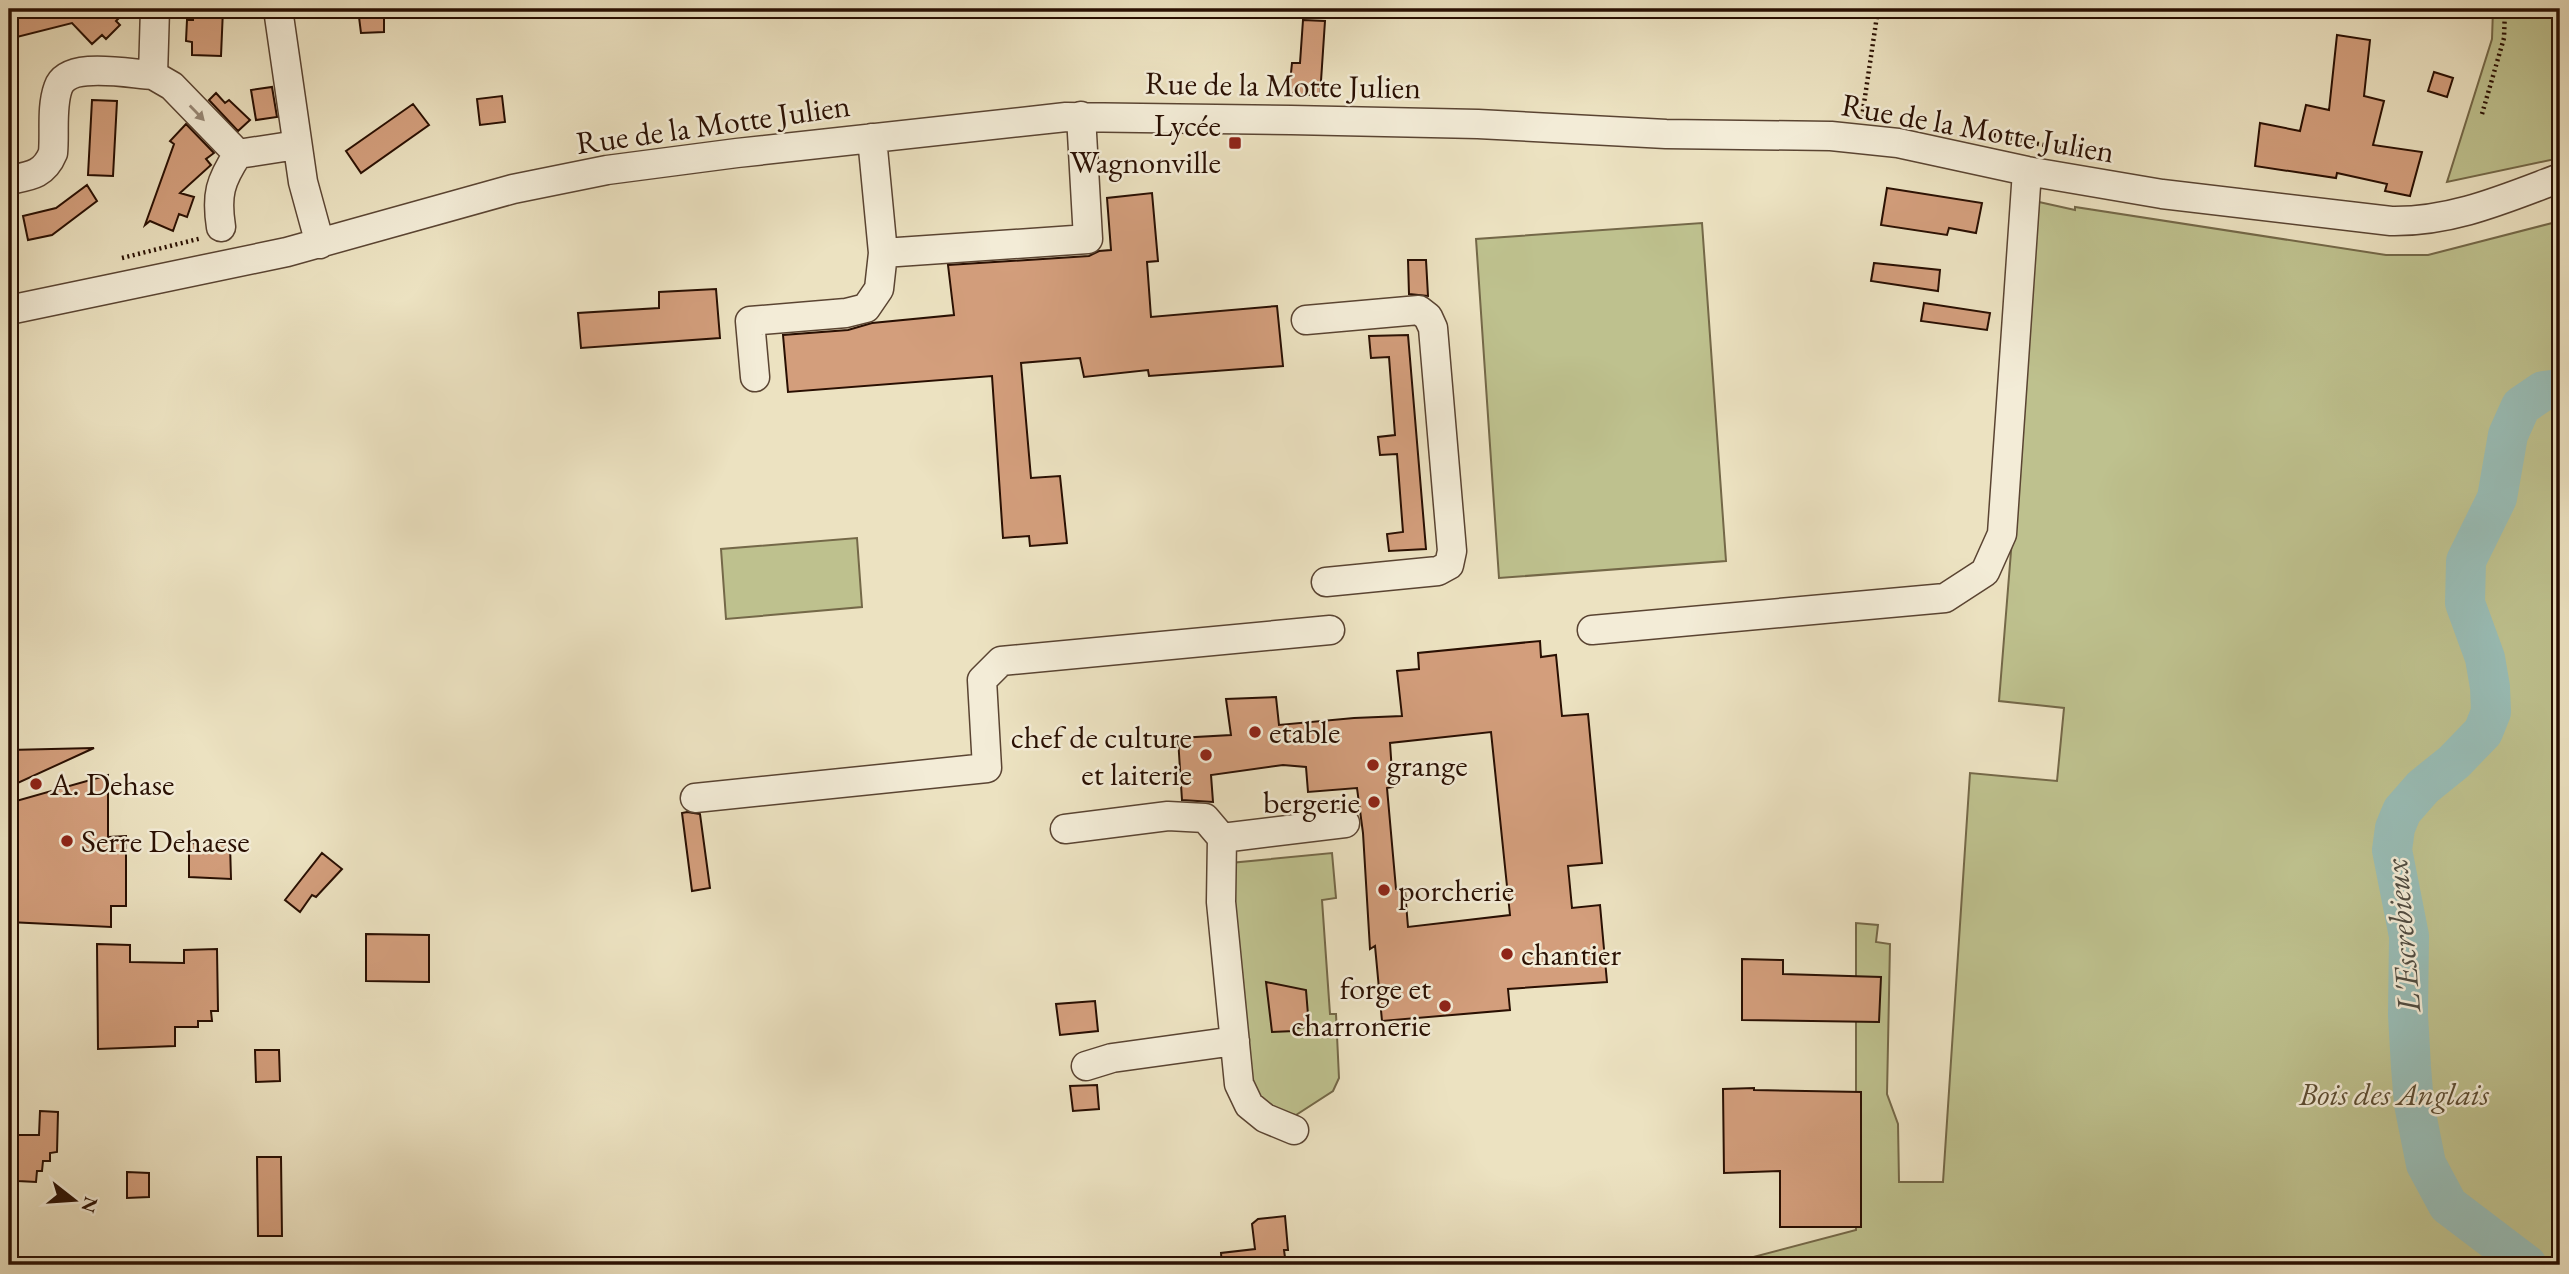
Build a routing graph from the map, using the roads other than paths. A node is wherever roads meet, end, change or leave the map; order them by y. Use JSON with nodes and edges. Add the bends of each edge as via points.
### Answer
{"nodes":[{"id":1,"x":155,"y":9,"type":"edge"},
{"id":2,"x":278,"y":9,"type":"edge"},
{"id":3,"x":153,"y":75,"type":"junction"},
{"id":4,"x":1081,"y":116,"type":"junction"},
{"id":5,"x":872,"y":138,"type":"junction"},
{"id":6,"x":298,"y":145,"type":"junction"},
{"id":7,"x":238,"y":155,"type":"junction"},
{"id":8,"x":2027,"y":171,"type":"junction"},
{"id":9,"x":2560,"y":178,"type":"edge"},
{"id":10,"x":9,"y":180,"type":"edge"},
{"id":11,"x":216,"y":232,"type":"road end"},
{"id":12,"x":320,"y":244,"type":"junction"},
{"id":13,"x":883,"y":253,"type":"junction"},
{"id":14,"x":9,"y":310,"type":"edge"},
{"id":15,"x":1306,"y":320,"type":"dead end"},
{"id":16,"x":755,"y":377,"type":"dead end"},
{"id":17,"x":1326,"y":582,"type":"dead end"},
{"id":18,"x":1592,"y":629,"type":"dead end"},
{"id":19,"x":1330,"y":630,"type":"dead end"},
{"id":20,"x":695,"y":798,"type":"dead end"},
{"id":21,"x":1345,"y":822,"type":"dead end"},
{"id":22,"x":1065,"y":829,"type":"dead end"},
{"id":23,"x":1222,"y":838,"type":"junction"},
{"id":24,"x":1235,"y":1041,"type":"junction"},
{"id":25,"x":1086,"y":1066,"type":"dead end"},
{"id":26,"x":1294,"y":1130,"type":"dead end"}],
"edges":[{"from":1,"to":3,"type":"street"},
{"from":2,"to":6,"type":"street"},
{"from":3,"to":7,"type":"street","one_way":true,"via":[[172,86]]},
{"from":3,"to":10,"type":"street","via":[[83,71],[66,76],[56,96],[49,163],[37,174]]},
{"from":4,"to":5,"type":"street","name":"Rue de la Motte Julien"},
{"from":4,"to":8,"type":"street","name":"Rue de la Motte Julien","via":[[1478,124],[1666,134],[1802,135],[1858,122],[1921,148]]},
{"from":4,"to":13,"type":"street","via":[[1088,239]]},
{"from":5,"to":12,"type":"street","name":"Rue de la Motte Julien","via":[[607,170],[503,192]]},
{"from":5,"to":13,"type":"street"},
{"from":6,"to":7,"type":"street"},
{"from":6,"to":12,"type":"street"},
{"from":7,"to":11,"type":"street","via":[[219,193]]},
{"from":8,"to":9,"type":"street","name":"Rue de la Motte Julien","via":[[2162,194],[2400,221],[2469,211]]},
{"from":8,"to":18,"type":"street","via":[[2002,534],[1985,572],[1945,598]]},
{"from":12,"to":14,"type":"street","name":"Rue de la Motte Julien"},
{"from":13,"to":16,"type":"street","via":[[879,289],[866,308],[750,321]]},
{"from":15,"to":17,"type":"street","via":[[1419,310],[1428,317],[1433,328],[1452,551],[1449,565],[1438,571]]},
{"from":19,"to":20,"type":"street","via":[[1001,661],[982,680],[987,768]]},
{"from":21,"to":23,"type":"street"},
{"from":22,"to":23,"type":"street","via":[[1168,816],[1205,818]]},
{"from":23,"to":24,"type":"street","via":[[1221,902]]},
{"from":24,"to":25,"type":"street","via":[[1112,1058]]},
{"from":24,"to":26,"type":"street","via":[[1239,1084],[1249,1105],[1265,1118]]}]}
